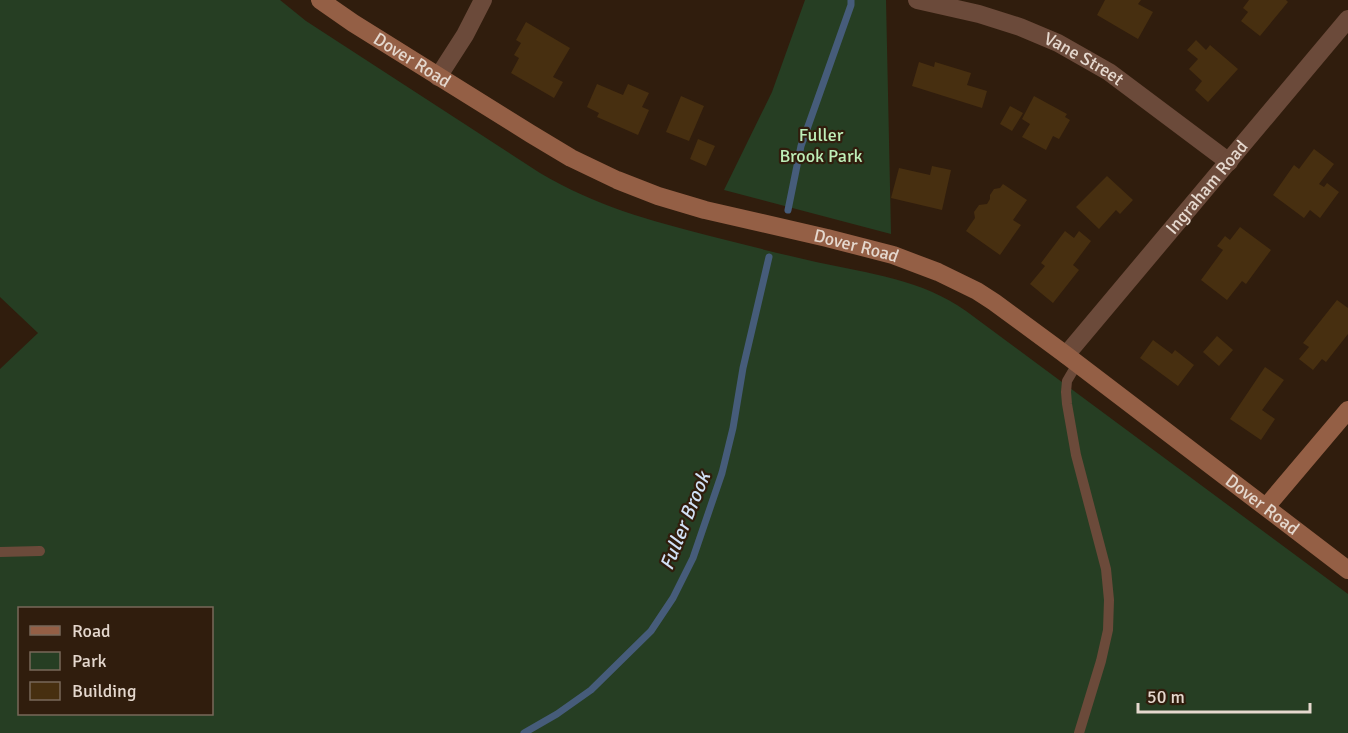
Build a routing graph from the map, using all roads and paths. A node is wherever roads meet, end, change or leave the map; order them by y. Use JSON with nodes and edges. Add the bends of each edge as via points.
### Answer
{"nodes":[{"id":1,"x":320,"y":0,"type":"edge"},
{"id":2,"x":483,"y":0,"type":"edge"},
{"id":3,"x":917,"y":0,"type":"edge"},
{"id":4,"x":1348,"y":19,"type":"edge"},
{"id":5,"x":438,"y":77,"type":"junction"},
{"id":6,"x":1229,"y":162,"type":"junction"},
{"id":7,"x":1071,"y":360,"type":"junction"},
{"id":8,"x":1348,"y":410,"type":"edge"},
{"id":9,"x":1266,"y":507,"type":"junction"},
{"id":10,"x":40,"y":551,"type":"dead end"},
{"id":11,"x":0,"y":552,"type":"edge"},
{"id":12,"x":1348,"y":570,"type":"edge"},
{"id":13,"x":1079,"y":733,"type":"edge"}],
"edges":[{"from":1,"to":5,"type":"street","name":"Dover Road"},
{"from":2,"to":5,"type":"street"},
{"from":3,"to":6,"type":"street","name":"Vane Street","via":[[980,14],[1058,43],[1110,72]]},
{"from":4,"to":6,"type":"street","name":"Ingraham Road"},
{"from":5,"to":7,"type":"street","name":"Dover Road","via":[[551,147],[636,188],[728,216],[870,249],[958,280]]},
{"from":6,"to":7,"type":"street","name":"Ingraham Road"},
{"from":7,"to":9,"type":"street","name":"Dover Road"},
{"from":7,"to":13,"type":"lane","via":[[1067,404],[1106,569],[1109,600],[1101,662]]},
{"from":8,"to":9,"type":"street"},
{"from":9,"to":12,"type":"street","name":"Dover Road"},
{"from":10,"to":11,"type":"lane"}]}
